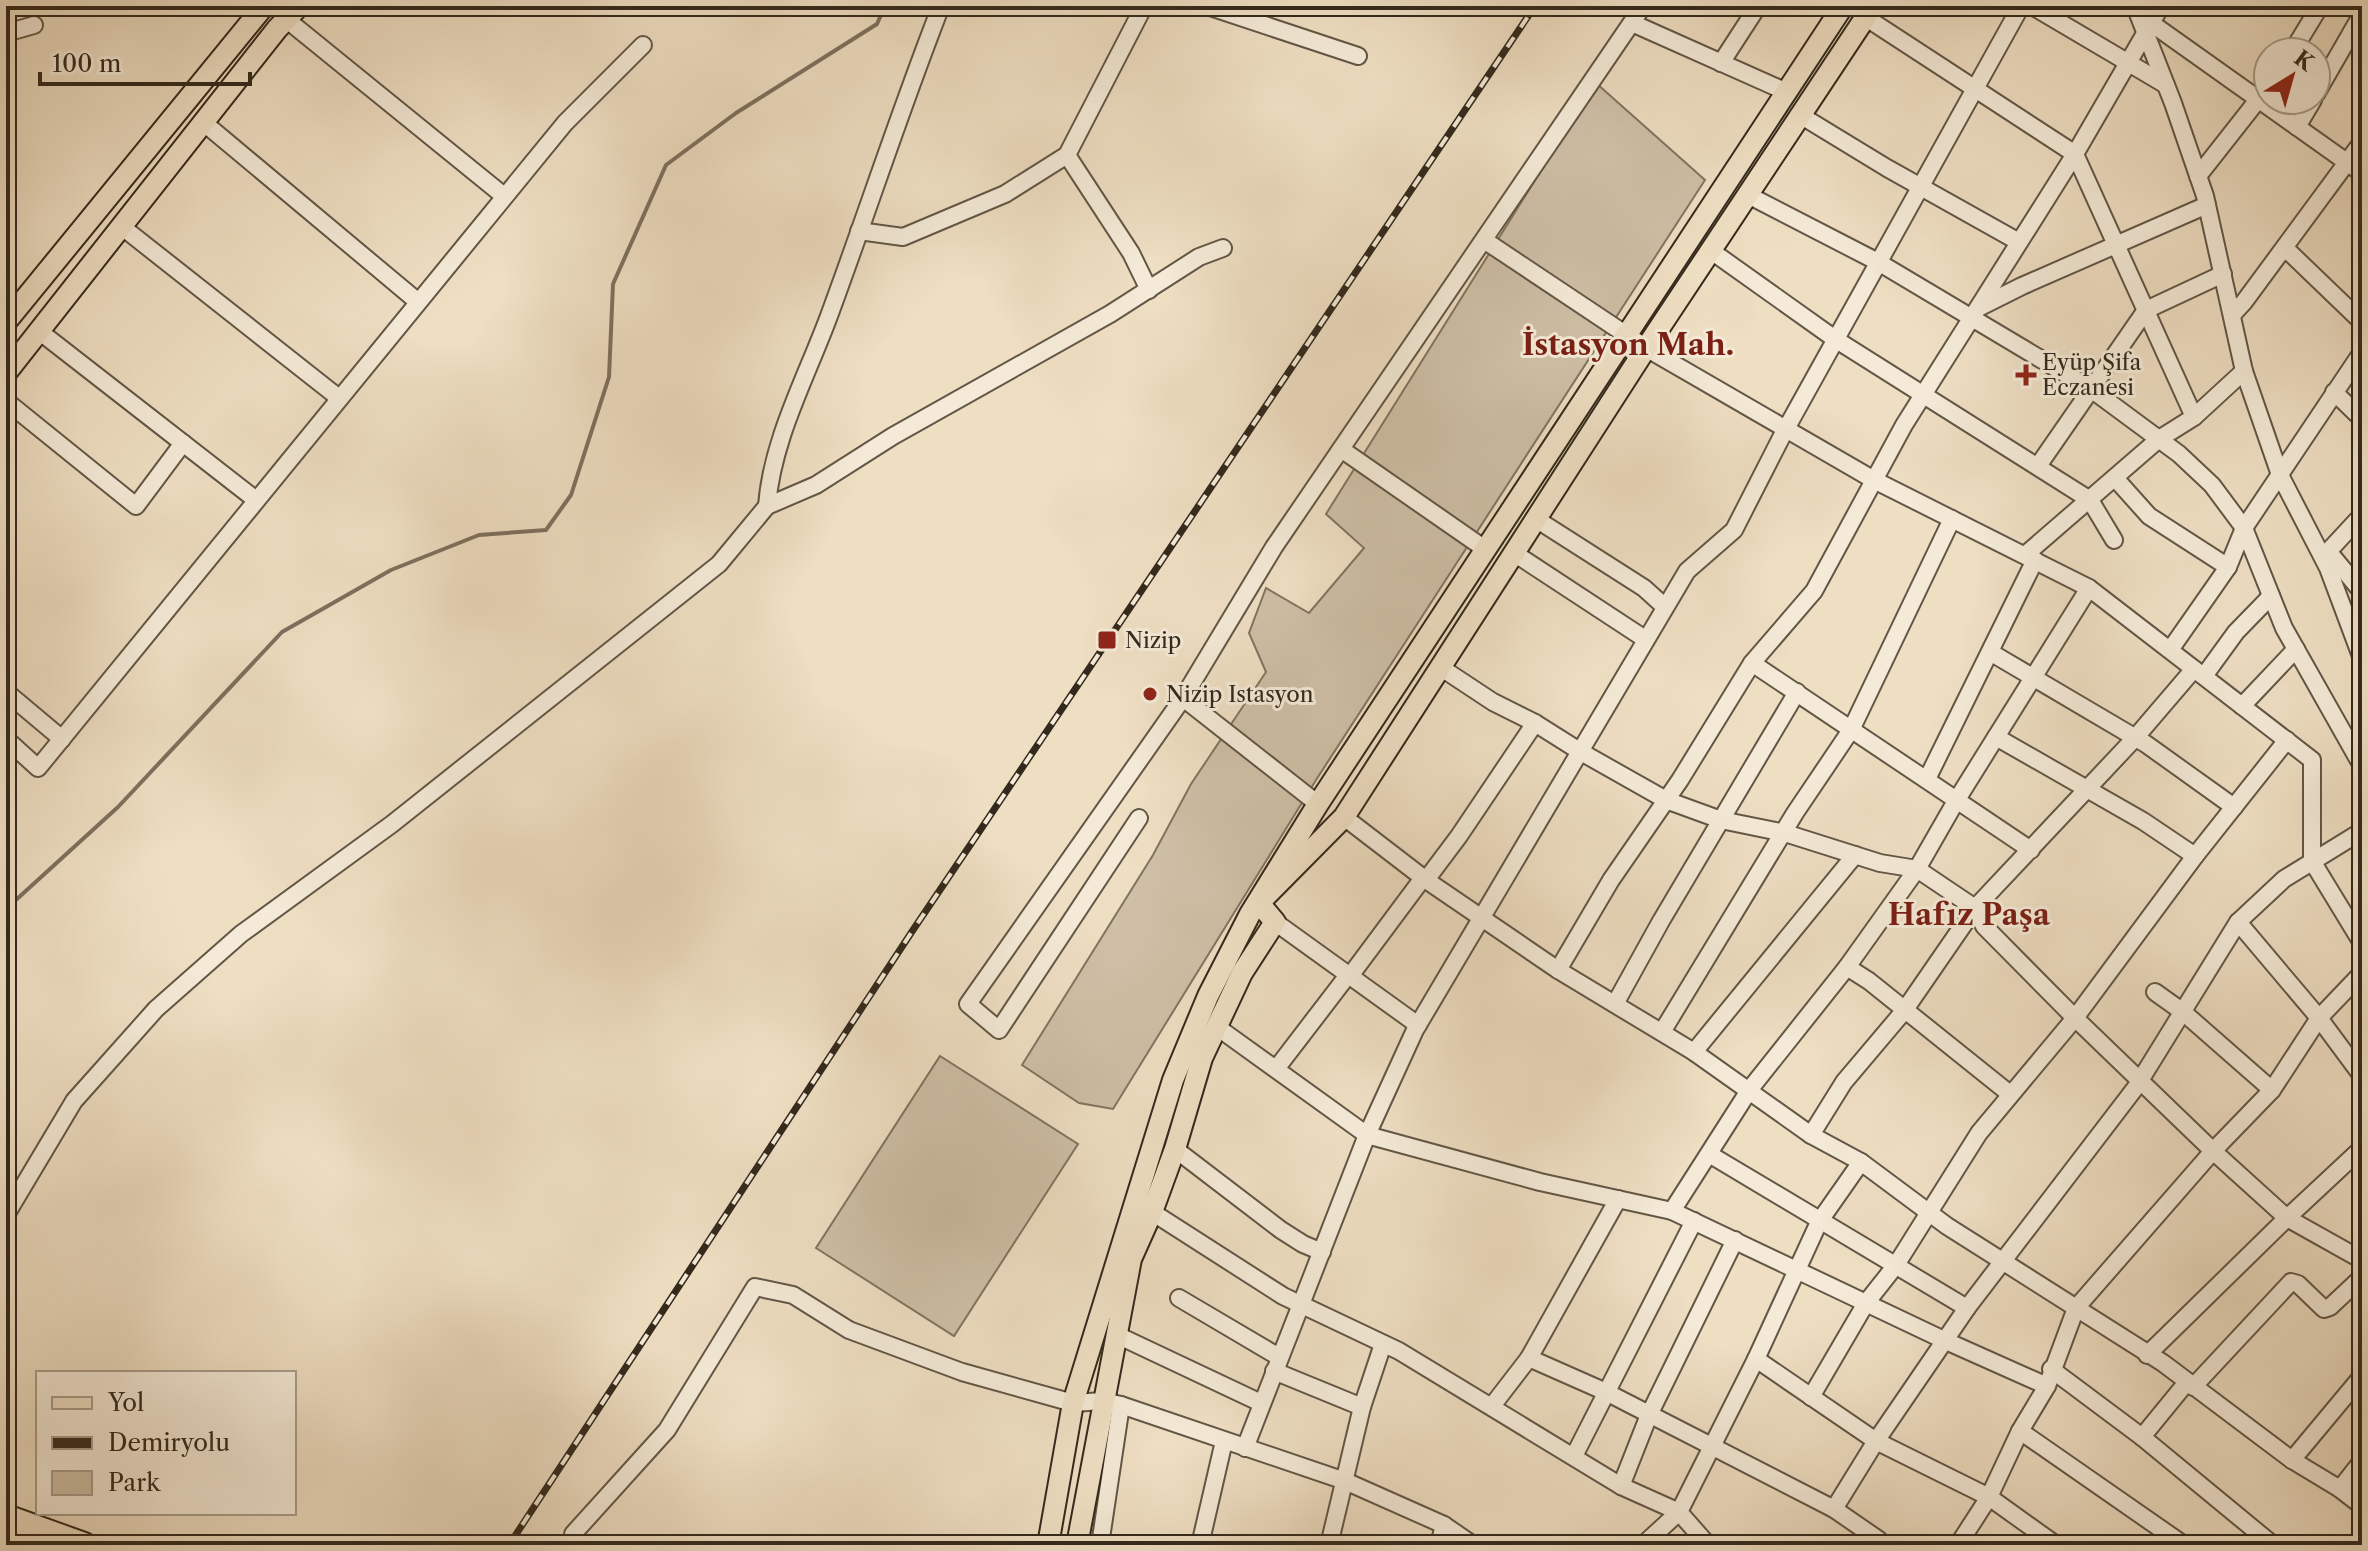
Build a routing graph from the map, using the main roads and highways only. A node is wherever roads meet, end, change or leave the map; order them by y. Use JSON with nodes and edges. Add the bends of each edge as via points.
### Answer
{"nodes":[{"id":1,"x":264,"y":6,"type":"edge"},
{"id":2,"x":1843,"y":6,"type":"edge"},
{"id":3,"x":1869,"y":12,"type":"edge"},
{"id":4,"x":293,"y":13,"type":"edge"},
{"id":5,"x":6,"y":322,"type":"edge"},
{"id":6,"x":6,"y":373,"type":"edge"},
{"id":7,"x":6,"y":1517,"type":"edge"},
{"id":8,"x":84,"y":1545,"type":"edge"},
{"id":9,"x":1048,"y":1545,"type":"edge"},
{"id":10,"x":1077,"y":1545,"type":"edge"}],
"edges":[{"from":1,"to":5,"type":"main road"},
{"from":2,"to":9,"type":"main road","via":[[1250,914],[1173,1080],[1073,1403]]},
{"from":3,"to":10,"type":"main road","via":[[1344,817],[1259,903],[1275,922],[1242,973],[1202,1058],[1175,1149],[1131,1259],[1112,1403]]},
{"from":4,"to":6,"type":"main road"},
{"from":7,"to":8,"type":"highway"}]}
